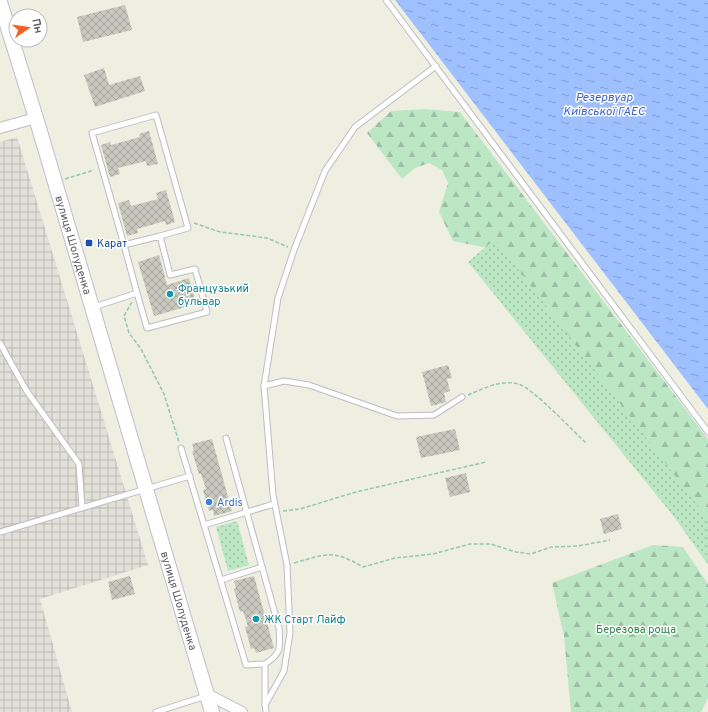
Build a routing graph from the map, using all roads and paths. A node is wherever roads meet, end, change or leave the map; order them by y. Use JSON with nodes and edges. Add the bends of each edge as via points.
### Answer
{"nodes":[{"id":1,"x":386,"y":0,"type":"edge"},
{"id":2,"x":0,"y":2,"type":"edge"},
{"id":3,"x":436,"y":66,"type":"junction"},
{"id":4,"x":36,"y":118,"type":"junction"},
{"id":5,"x":0,"y":128,"type":"edge"},
{"id":6,"x":102,"y":168,"type":"junction"},
{"id":7,"x":55,"y":182,"type":"junction"},
{"id":8,"x":186,"y":220,"type":"junction"},
{"id":9,"x":160,"y":236,"type":"junction"},
{"id":10,"x":124,"y":246,"type":"junction"},
{"id":11,"x":294,"y":250,"type":"junction"},
{"id":12,"x":137,"y":293,"type":"junction"},
{"id":13,"x":93,"y":307,"type":"junction"},
{"id":14,"x":0,"y":343,"type":"edge"},
{"id":15,"x":264,"y":386,"type":"junction"},
{"id":16,"x":462,"y":397,"type":"joint"},
{"id":17,"x":708,"y":432,"type":"edge"},
{"id":18,"x":226,"y":438,"type":"dead end"},
{"id":19,"x":586,"y":443,"type":"dead end"},
{"id":20,"x":181,"y":448,"type":"joint"},
{"id":21,"x":486,"y":462,"type":"dead end"},
{"id":22,"x":190,"y":476,"type":"junction"},
{"id":23,"x":146,"y":490,"type":"junction"},
{"id":24,"x":274,"y":504,"type":"junction"},
{"id":25,"x":82,"y":508,"type":"junction"},
{"id":26,"x":247,"y":512,"type":"junction"},
{"id":27,"x":276,"y":513,"type":"junction"},
{"id":28,"x":204,"y":525,"type":"junction"},
{"id":29,"x":0,"y":532,"type":"edge"},
{"id":30,"x":610,"y":540,"type":"dead end"},
{"id":31,"x":286,"y":565,"type":"junction"},
{"id":32,"x":262,"y":567,"type":"junction"},
{"id":33,"x":221,"y":580,"type":"junction"},
{"id":34,"x":264,"y":664,"type":"junction"},
{"id":35,"x":209,"y":695,"type":"junction"},
{"id":36,"x":265,"y":705,"type":"junction"},
{"id":37,"x":160,"y":711,"type":"edge"},
{"id":38,"x":212,"y":712,"type":"edge"},
{"id":39,"x":242,"y":712,"type":"edge"},
{"id":40,"x":266,"y":712,"type":"edge"}],
"edges":[{"from":1,"to":3,"type":"lane"},
{"from":2,"to":4,"type":"main road","name":"вулиця Шолуденка"},
{"from":3,"to":11,"type":"lane","via":[[355,127],[325,171]]},
{"from":3,"to":17,"type":"lane"},
{"from":4,"to":5,"type":"street"},
{"from":4,"to":7,"type":"main road","name":"вулиця Шолуденка"},
{"from":6,"to":7,"type":"path"},
{"from":6,"to":8,"type":"lane","via":[[92,133],[156,115]]},
{"from":6,"to":10,"type":"lane"},
{"from":7,"to":13,"type":"main road","name":"вулиця Шолуденка"},
{"from":8,"to":9,"type":"lane","via":[[188,228]]},
{"from":8,"to":11,"type":"path","via":[[220,232],[267,238]]},
{"from":9,"to":10,"type":"lane"},
{"from":9,"to":12,"type":"lane","via":[[170,276],[195,269],[207,312],[146,328]]},
{"from":10,"to":12,"type":"lane"},
{"from":11,"to":15,"type":"lane","via":[[278,298]]},
{"from":12,"to":13,"type":"lane"},
{"from":12,"to":20,"type":"path","via":[[124,316],[129,333],[141,349],[164,394]]},
{"from":13,"to":23,"type":"main road","name":"вулиця Шолуденка"},
{"from":14,"to":25,"type":"lane","via":[[26,390],[79,464]]},
{"from":15,"to":16,"type":"lane","via":[[284,381],[309,385],[397,416],[434,415]]},
{"from":15,"to":24,"type":"lane"},
{"from":16,"to":19,"type":"path","via":[[493,384],[519,384],[541,400]]},
{"from":18,"to":26,"type":"lane"},
{"from":20,"to":22,"type":"lane"},
{"from":21,"to":27,"type":"path"},
{"from":22,"to":23,"type":"lane"},
{"from":22,"to":28,"type":"lane"},
{"from":23,"to":25,"type":"lane"},
{"from":23,"to":35,"type":"main road","name":"вулиця Шолуденка"},
{"from":24,"to":26,"type":"lane"},
{"from":24,"to":27,"type":"lane"},
{"from":25,"to":29,"type":"lane"},
{"from":26,"to":28,"type":"lane"},
{"from":26,"to":32,"type":"lane"},
{"from":27,"to":31,"type":"lane"},
{"from":28,"to":33,"type":"lane"},
{"from":30,"to":31,"type":"path","via":[[578,546],[551,547],[531,554],[491,544],[470,544],[433,554],[395,558],[363,567],[345,557],[328,554]]},
{"from":31,"to":36,"type":"lane","via":[[290,633],[284,671]]},
{"from":32,"to":33,"type":"lane"},
{"from":32,"to":34,"type":"lane","via":[[279,628],[280,648],[277,656]]},
{"from":33,"to":34,"type":"lane","via":[[246,665]]},
{"from":34,"to":36,"type":"lane"},
{"from":35,"to":37,"type":"lane"},
{"from":35,"to":38,"type":"main road","name":"вулиця Шолуденка"},
{"from":35,"to":39,"type":"street"},
{"from":36,"to":40,"type":"lane"}]}
